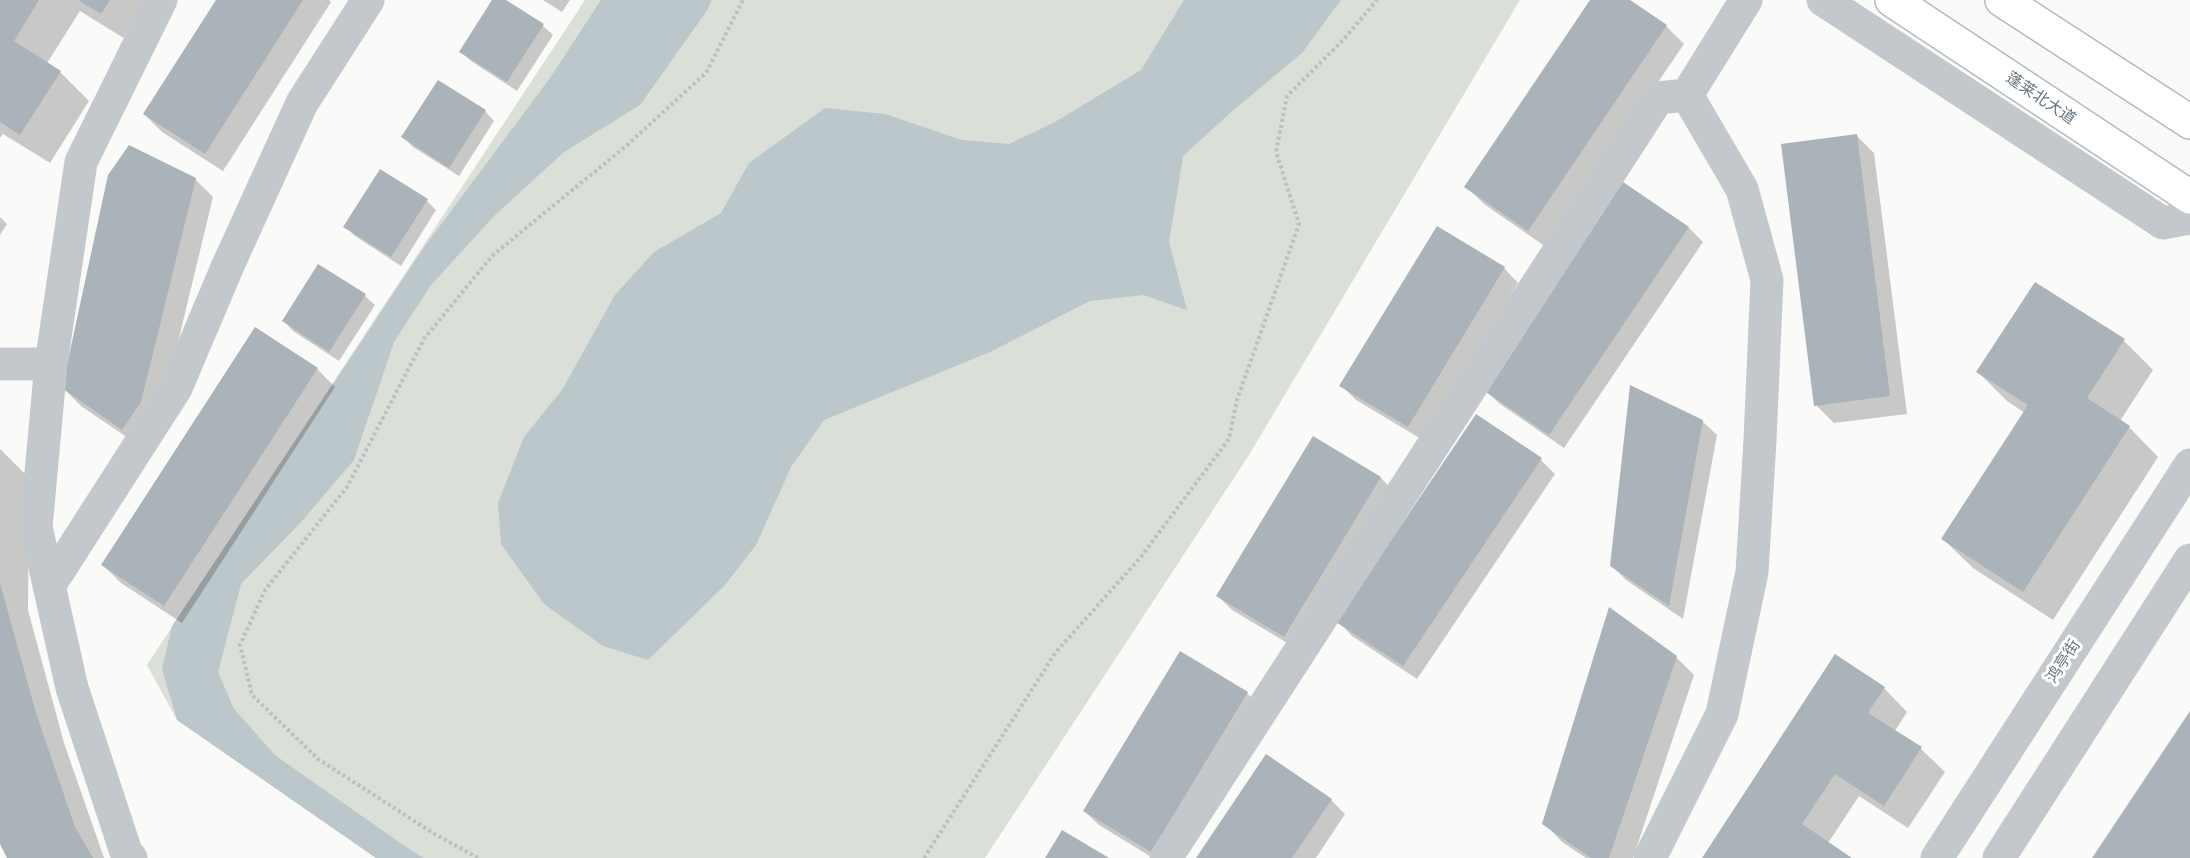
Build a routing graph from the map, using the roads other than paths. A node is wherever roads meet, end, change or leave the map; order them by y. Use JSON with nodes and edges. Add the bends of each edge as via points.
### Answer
{"nodes":[{"id":1,"x":161,"y":0,"type":"edge"},
{"id":2,"x":368,"y":0,"type":"edge"},
{"id":3,"x":1746,"y":0,"type":"edge"},
{"id":4,"x":1823,"y":0,"type":"edge"},
{"id":5,"x":1892,"y":0,"type":"edge"},
{"id":6,"x":2002,"y":0,"type":"edge"},
{"id":7,"x":1687,"y":95,"type":"junction"},
{"id":8,"x":2190,"y":122,"type":"edge"},
{"id":9,"x":2190,"y":197,"type":"edge"},
{"id":10,"x":2190,"y":218,"type":"edge"},
{"id":11,"x":0,"y":364,"type":"edge"},
{"id":12,"x":51,"y":364,"type":"junction"},
{"id":13,"x":2190,"y":465,"type":"edge"},
{"id":14,"x":2190,"y":560,"type":"edge"},
{"id":15,"x":49,"y":586,"type":"junction"},
{"id":16,"x":131,"y":858,"type":"edge"},
{"id":17,"x":1166,"y":858,"type":"edge"},
{"id":18,"x":1650,"y":858,"type":"edge"},
{"id":19,"x":1937,"y":858,"type":"edge"},
{"id":20,"x":1999,"y":858,"type":"edge"}],
"edges":[{"from":1,"to":12,"type":"street","via":[[81,162]]},
{"from":2,"to":15,"type":"street","via":[[302,103],[176,388]]},
{"from":3,"to":7,"type":"street"},
{"from":4,"to":10,"type":"street","via":[[2163,223]]},
{"from":5,"to":9,"type":"main road","name":"蓬莱北大道"},
{"from":6,"to":8,"type":"main road"},
{"from":7,"to":17,"type":"street","via":[[1658,98]]},
{"from":7,"to":18,"type":"street","via":[[1742,189],[1767,280],[1760,429],[1752,572],[1722,714]]},
{"from":11,"to":12,"type":"street"},
{"from":12,"to":15,"type":"street","via":[[36,527]]},
{"from":13,"to":19,"type":"street","name":"鸿亭街"},
{"from":14,"to":20,"type":"street"},
{"from":15,"to":16,"type":"street","via":[[72,688]]}]}
